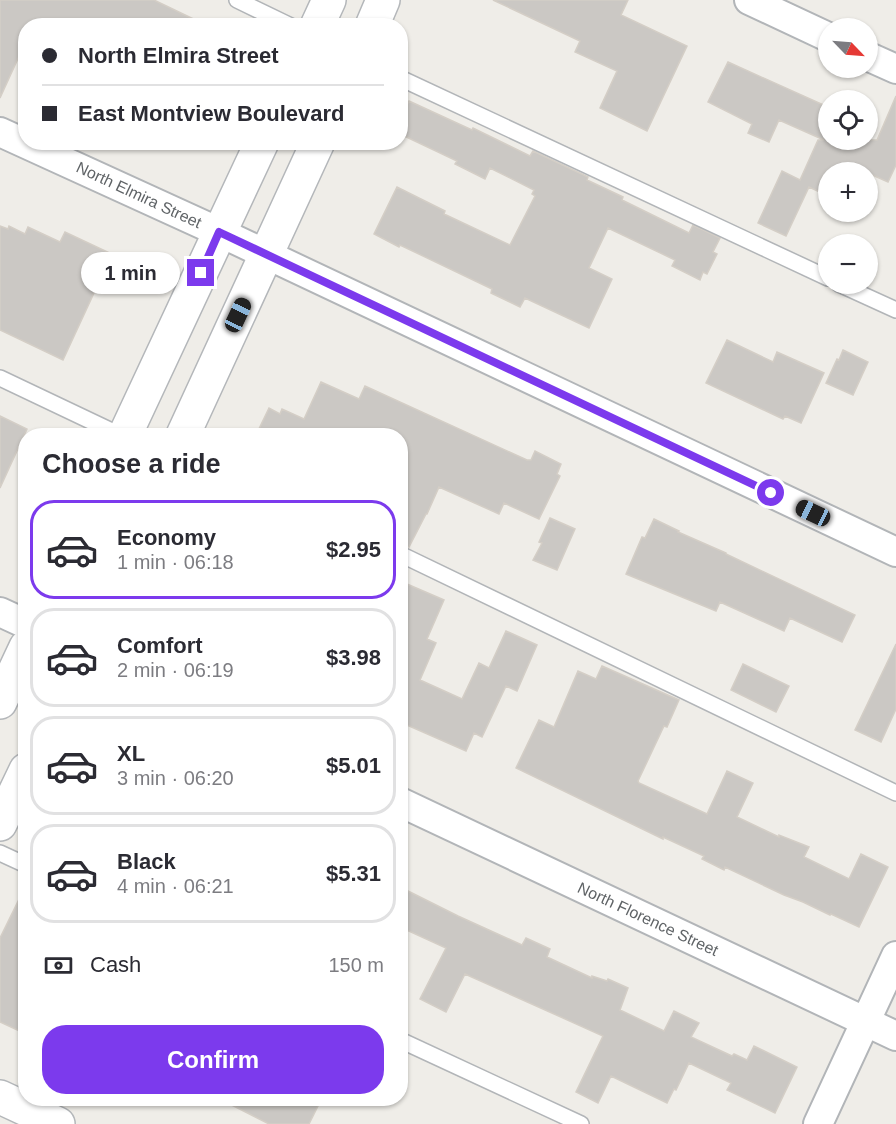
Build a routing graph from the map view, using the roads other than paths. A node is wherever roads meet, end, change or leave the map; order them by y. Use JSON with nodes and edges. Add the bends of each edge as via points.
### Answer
{"nodes":[{"id":1,"x":237,"y":0,"type":"edge"},
{"id":2,"x":329,"y":0,"type":"edge"},
{"id":3,"x":383,"y":0,"type":"edge"},
{"id":4,"x":749,"y":0,"type":"edge"},
{"id":5,"x":274,"y":18,"type":"edge"},
{"id":6,"x":321,"y":18,"type":"edge"},
{"id":7,"x":375,"y":18,"type":"edge"},
{"id":8,"x":818,"y":32,"type":"edge"},
{"id":9,"x":878,"y":61,"type":"edge"},
{"id":10,"x":896,"y":69,"type":"edge"},
{"id":11,"x":408,"y":82,"type":"edge"},
{"id":12,"x":0,"y":132,"type":"edge"},
{"id":13,"x":18,"y":140,"type":"edge"},
{"id":14,"x":39,"y":150,"type":"edge"},
{"id":15,"x":258,"y":150,"type":"edge"},
{"id":16,"x":314,"y":150,"type":"edge"},
{"id":17,"x":219,"y":232,"type":"junction"},
{"id":18,"x":266,"y":255,"type":"junction"},
{"id":19,"x":818,"y":273,"type":"edge"},
{"id":20,"x":861,"y":294,"type":"edge"},
{"id":21,"x":896,"y":310,"type":"edge"},
{"id":22,"x":0,"y":378,"type":"edge"},
{"id":23,"x":105,"y":428,"type":"edge"},
{"id":24,"x":128,"y":428,"type":"edge"},
{"id":25,"x":186,"y":428,"type":"edge"},
{"id":26,"x":896,"y":552,"type":"edge"},
{"id":27,"x":408,"y":558,"type":"edge"},
{"id":28,"x":0,"y":612,"type":"edge"},
{"id":29,"x":18,"y":620,"type":"edge"},
{"id":30,"x":18,"y":664,"type":"edge"},
{"id":31,"x":0,"y":702,"type":"edge"},
{"id":32,"x":18,"y":787,"type":"edge"},
{"id":33,"x":896,"y":793,"type":"edge"},
{"id":34,"x":408,"y":806,"type":"edge"},
{"id":35,"x":0,"y":824,"type":"edge"},
{"id":36,"x":0,"y":853,"type":"edge"},
{"id":37,"x":18,"y":861,"type":"edge"},
{"id":38,"x":896,"y":957,"type":"edge"},
{"id":39,"x":865,"y":1022,"type":"junction"},
{"id":40,"x":896,"y":1036,"type":"edge"},
{"id":41,"x":408,"y":1044,"type":"edge"},
{"id":42,"x":0,"y":1097,"type":"edge"},
{"id":43,"x":18,"y":1105,"type":"edge"},
{"id":44,"x":19,"y":1106,"type":"edge"},
{"id":45,"x":58,"y":1124,"type":"edge"},
{"id":46,"x":581,"y":1124,"type":"edge"},
{"id":47,"x":818,"y":1124,"type":"edge"}],
"edges":[{"from":1,"to":5,"type":"lane"},
{"from":2,"to":6,"type":"main road"},
{"from":3,"to":7,"type":"main road"},
{"from":4,"to":8,"type":"street"},
{"from":9,"to":10,"type":"street"},
{"from":11,"to":19,"type":"lane"},
{"from":12,"to":13,"type":"street","name":"North Elmira Street"},
{"from":14,"to":17,"type":"street","name":"North Elmira Street"},
{"from":15,"to":17,"type":"main road"},
{"from":16,"to":18,"type":"main road"},
{"from":17,"to":18,"type":"street","name":"North Elmira Street"},
{"from":17,"to":24,"type":"main road"},
{"from":18,"to":25,"type":"main road"},
{"from":18,"to":26,"type":"street","name":"North Elmira Street"},
{"from":20,"to":21,"type":"lane"},
{"from":22,"to":23,"type":"lane"},
{"from":27,"to":33,"type":"lane"},
{"from":28,"to":29,"type":"street"},
{"from":30,"to":31,"type":"main road"},
{"from":32,"to":35,"type":"main road"},
{"from":34,"to":39,"type":"street","name":"North Florence Street"},
{"from":36,"to":37,"type":"lane"},
{"from":38,"to":39,"type":"street"},
{"from":39,"to":40,"type":"street","name":"North Florence Street"},
{"from":39,"to":47,"type":"street"},
{"from":41,"to":46,"type":"lane"},
{"from":42,"to":43,"type":"main road"},
{"from":44,"to":45,"type":"main road"}]}
